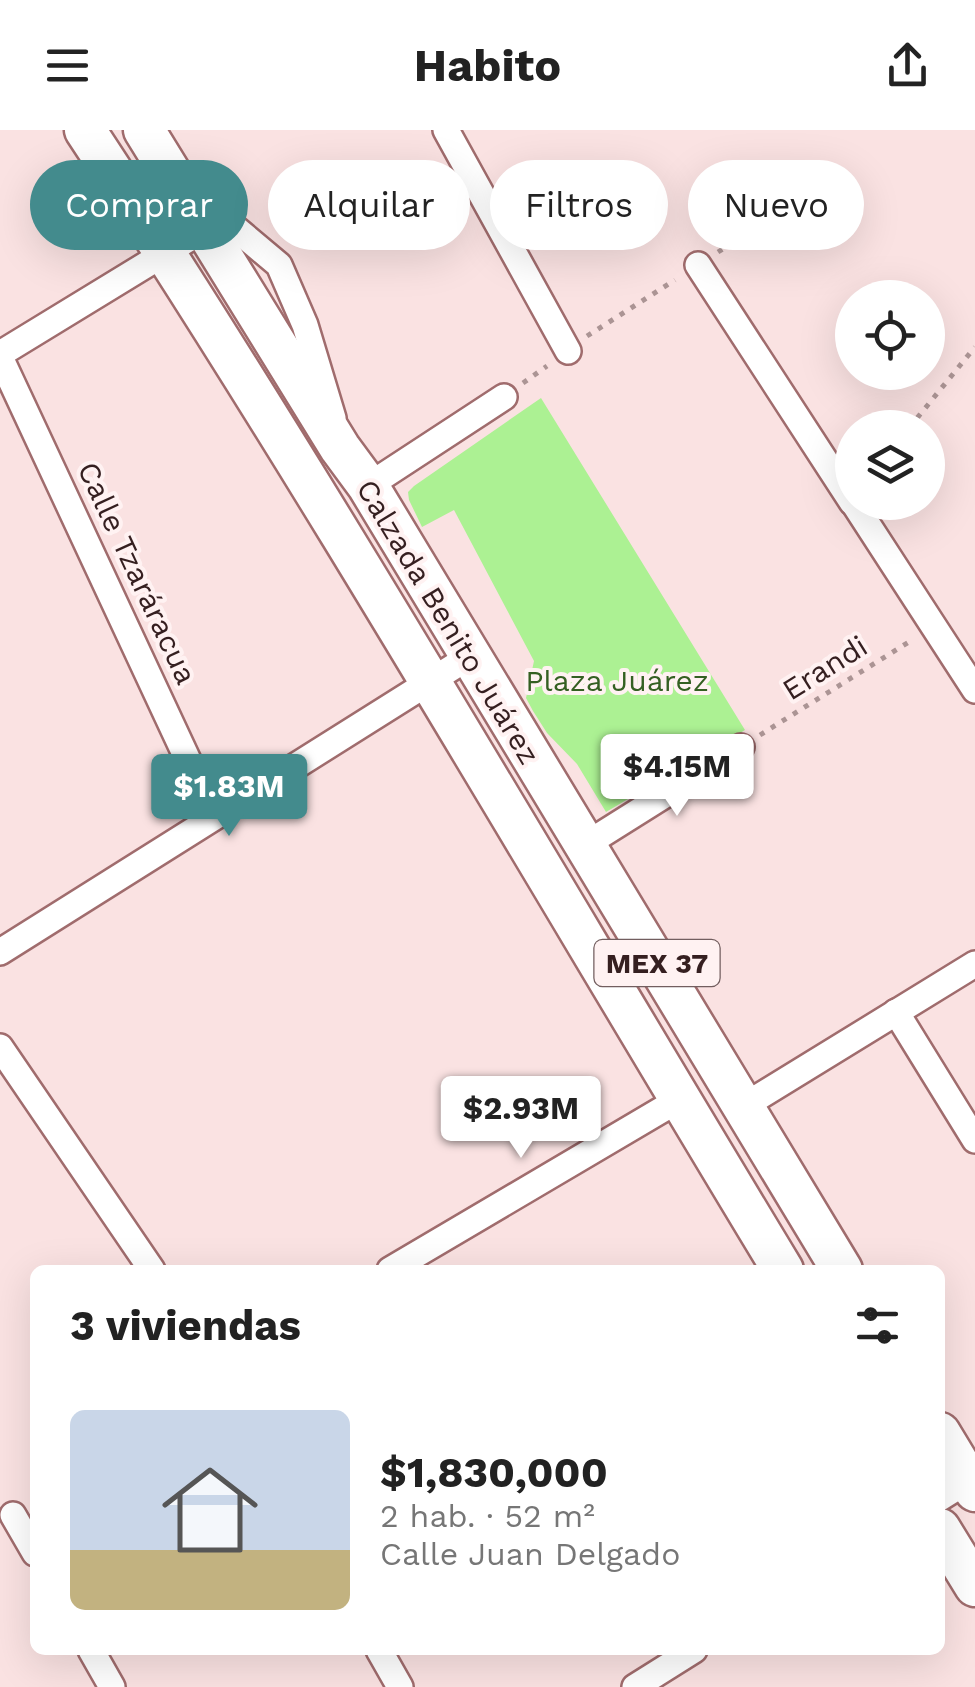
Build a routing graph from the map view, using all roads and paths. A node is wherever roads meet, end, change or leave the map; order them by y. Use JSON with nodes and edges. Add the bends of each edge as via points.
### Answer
{"nodes":[{"id":1,"x":85,"y":130,"type":"edge"},
{"id":2,"x":144,"y":130,"type":"edge"},
{"id":3,"x":446,"y":130,"type":"edge"},
{"id":4,"x":162,"y":160,"type":"edge"},
{"id":5,"x":171,"y":250,"type":"edge"},
{"id":6,"x":216,"y":250,"type":"edge"},
{"id":7,"x":166,"y":253,"type":"junction"},
{"id":8,"x":698,"y":265,"type":"dead end"},
{"id":9,"x":975,"y":348,"type":"edge"},
{"id":10,"x":568,"y":351,"type":"joint"},
{"id":11,"x":0,"y":355,"type":"edge"},
{"id":12,"x":504,"y":396,"type":"joint"},
{"id":13,"x":925,"y":410,"type":"edge"},
{"id":14,"x":835,"y":474,"type":"edge"},
{"id":15,"x":368,"y":486,"type":"junction"},
{"id":16,"x":865,"y":520,"type":"edge"},
{"id":17,"x":934,"y":626,"type":"junction"},
{"id":18,"x":469,"y":657,"type":"junction"},
{"id":19,"x":429,"y":682,"type":"junction"},
{"id":20,"x":975,"y":690,"type":"edge"},
{"id":21,"x":741,"y":747,"type":"joint"},
{"id":22,"x":214,"y":816,"type":"junction"},
{"id":23,"x":585,"y":845,"type":"junction"},
{"id":24,"x":0,"y":952,"type":"edge"},
{"id":25,"x":975,"y":964,"type":"edge"},
{"id":26,"x":896,"y":1012,"type":"junction"},
{"id":27,"x":0,"y":1046,"type":"edge"},
{"id":28,"x":680,"y":1099,"type":"junction"},
{"id":29,"x":744,"y":1106,"type":"junction"},
{"id":30,"x":975,"y":1140,"type":"edge"},
{"id":31,"x":149,"y":1265,"type":"edge"},
{"id":32,"x":398,"y":1265,"type":"edge"},
{"id":33,"x":780,"y":1265,"type":"edge"},
{"id":34,"x":839,"y":1265,"type":"edge"},
{"id":35,"x":945,"y":1444,"type":"edge"},
{"id":36,"x":964,"y":1486,"type":"edge"},
{"id":37,"x":30,"y":1502,"type":"edge"},
{"id":38,"x":6,"y":1518,"type":"edge"},
{"id":39,"x":945,"y":1537,"type":"edge"},
{"id":40,"x":30,"y":1547,"type":"edge"},
{"id":41,"x":975,"y":1586,"type":"edge"},
{"id":42,"x":93,"y":1655,"type":"edge"},
{"id":43,"x":382,"y":1655,"type":"edge"},
{"id":44,"x":686,"y":1655,"type":"edge"},
{"id":45,"x":112,"y":1687,"type":"edge"},
{"id":46,"x":400,"y":1687,"type":"edge"},
{"id":47,"x":635,"y":1687,"type":"edge"}],
"edges":[{"from":1,"to":7,"type":"main road","name":"Calzada Benito Juárez","number":"MEX 37"},
{"from":2,"to":4,"type":"main road","name":"Calzada Benito Juárez","number":"MEX 37"},
{"from":3,"to":10,"type":"street"},
{"from":5,"to":7,"type":"street"},
{"from":6,"to":15,"type":"main road","name":"Calzada Benito Juárez","number":"MEX 37"},
{"from":7,"to":11,"type":"street"},
{"from":7,"to":19,"type":"main road","name":"Calzada Benito Juárez","number":"MEX 37"},
{"from":8,"to":14,"type":"street"},
{"from":9,"to":13,"type":"path"},
{"from":10,"to":12,"type":"path"},
{"from":11,"to":22,"type":"street","name":"Calle Tzaráracua"},
{"from":12,"to":15,"type":"street"},
{"from":15,"to":18,"type":"main road","name":"Calzada Benito Juárez","number":"MEX 37"},
{"from":16,"to":17,"type":"street"},
{"from":17,"to":20,"type":"street"},
{"from":17,"to":21,"type":"path","name":"Erandi"},
{"from":18,"to":19,"type":"street"},
{"from":18,"to":23,"type":"main road","name":"Calzada Benito Juárez","number":"MEX 37"},
{"from":19,"to":22,"type":"street"},
{"from":19,"to":28,"type":"main road","name":"Calzada Benito Juárez","number":"MEX 37"},
{"from":21,"to":23,"type":"street"},
{"from":22,"to":24,"type":"street"},
{"from":23,"to":29,"type":"main road","name":"Calzada Benito Juárez","number":"MEX 37"},
{"from":25,"to":26,"type":"street"},
{"from":26,"to":29,"type":"street"},
{"from":26,"to":30,"type":"street"},
{"from":27,"to":31,"type":"street"},
{"from":28,"to":32,"type":"street"},
{"from":28,"to":33,"type":"main road","name":"Calzada Benito Juárez","number":"MEX 37"},
{"from":29,"to":34,"type":"main road","name":"Calzada Benito Juárez","number":"MEX 37"},
{"from":35,"to":36,"type":"main road"},
{"from":37,"to":38,"type":"street"},
{"from":38,"to":40,"type":"street"},
{"from":39,"to":41,"type":"main road"},
{"from":42,"to":45,"type":"street"},
{"from":43,"to":46,"type":"street"},
{"from":44,"to":47,"type":"street"}]}
